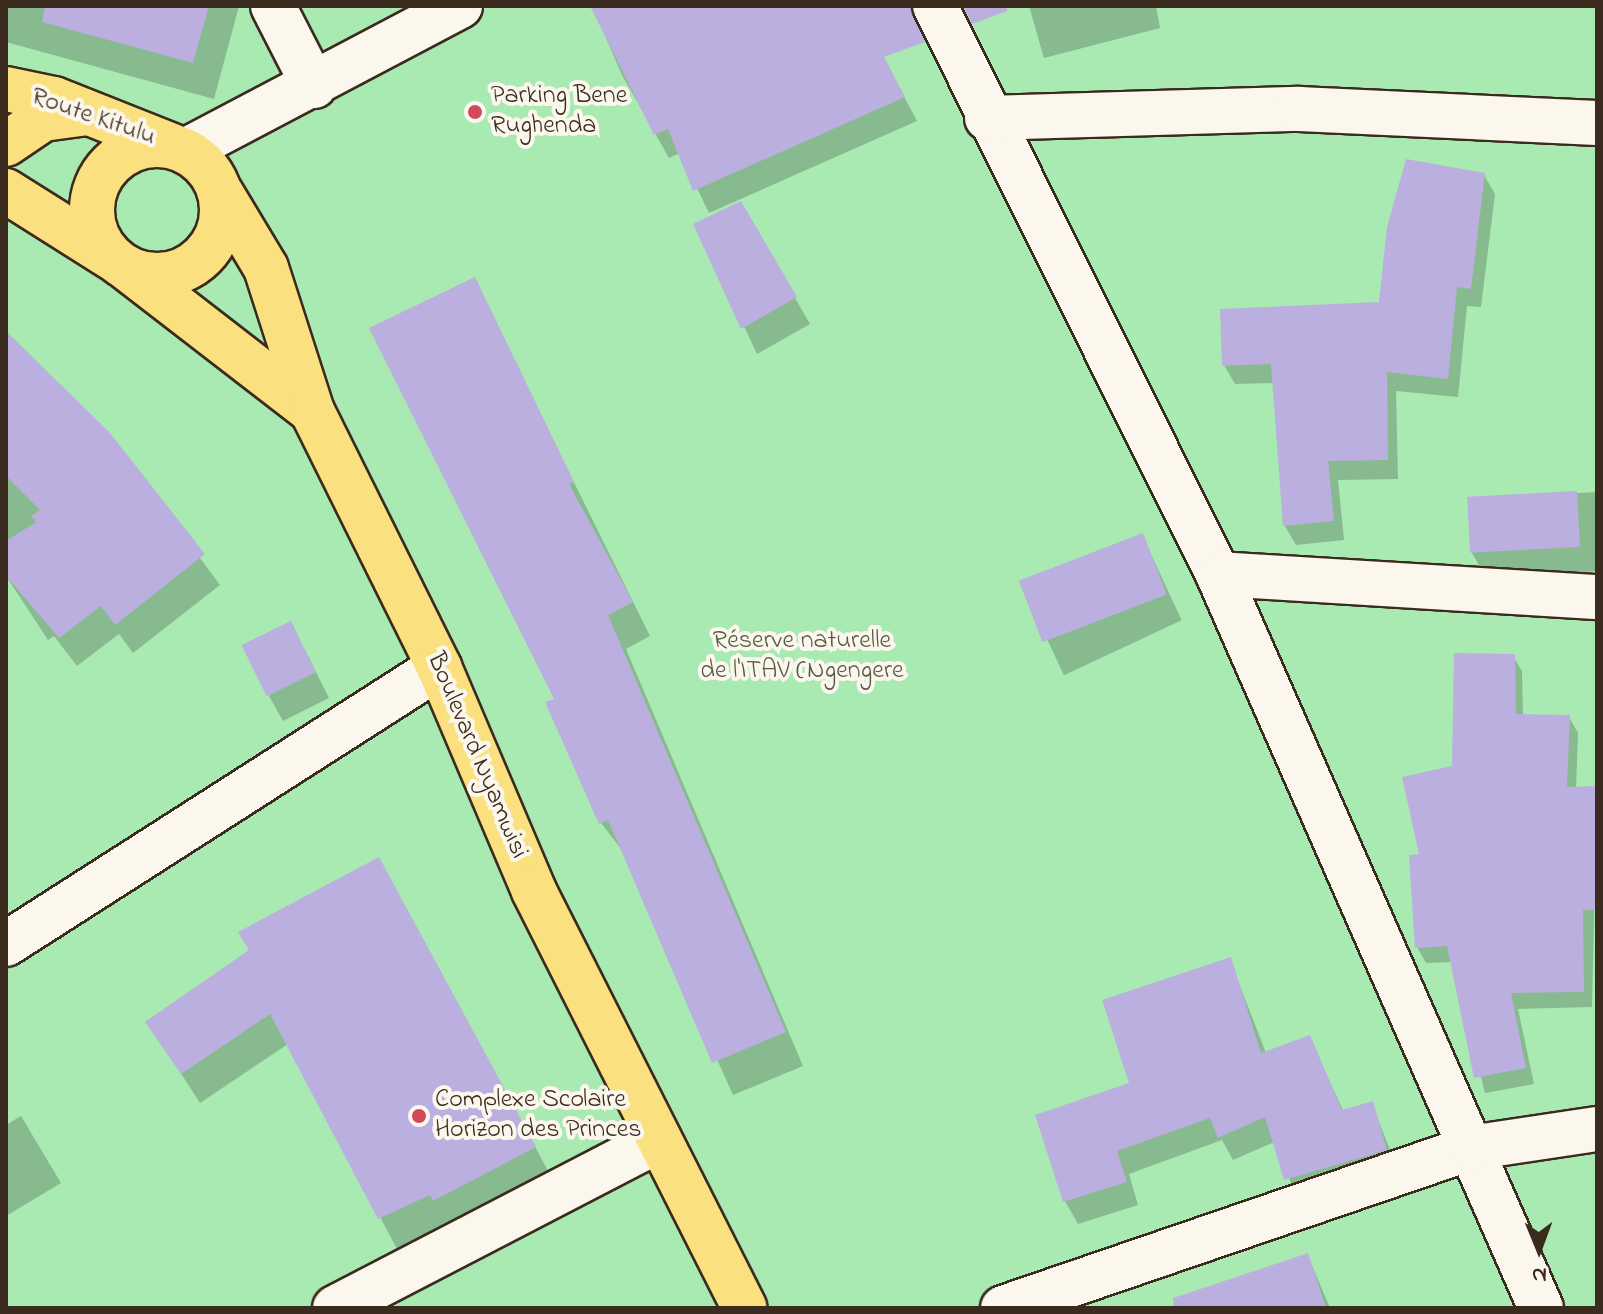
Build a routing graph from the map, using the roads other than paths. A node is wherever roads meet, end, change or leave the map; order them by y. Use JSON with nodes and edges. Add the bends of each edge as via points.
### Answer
{"nodes":[{"id":1,"x":273,"y":6,"type":"edge"},
{"id":2,"x":460,"y":6,"type":"edge"},
{"id":3,"x":935,"y":6,"type":"edge"},
{"id":4,"x":314,"y":86,"type":"junction"},
{"id":5,"x":6,"y":89,"type":"edge"},
{"id":6,"x":86,"y":113,"type":"junction"},
{"id":7,"x":987,"y":118,"type":"junction"},
{"id":8,"x":1597,"y":123,"type":"edge"},
{"id":9,"x":6,"y":144,"type":"edge"},
{"id":10,"x":199,"y":166,"type":"junction"},
{"id":11,"x":6,"y":191,"type":"edge"},
{"id":12,"x":119,"y":263,"type":"junction"},
{"id":13,"x":312,"y":411,"type":"junction"},
{"id":14,"x":1218,"y":574,"type":"junction"},
{"id":15,"x":1597,"y":597,"type":"edge"},
{"id":16,"x":439,"y":667,"type":"junction"},
{"id":17,"x":6,"y":944,"type":"edge"},
{"id":18,"x":1597,"y":1129,"type":"edge"},
{"id":19,"x":659,"y":1140,"type":"junction"},
{"id":20,"x":1470,"y":1148,"type":"junction"},
{"id":21,"x":335,"y":1308,"type":"edge"},
{"id":22,"x":745,"y":1308,"type":"edge"},
{"id":23,"x":1003,"y":1308,"type":"edge"},
{"id":24,"x":1541,"y":1308,"type":"edge"}],
"edges":[{"from":1,"to":4,"type":"street"},
{"from":2,"to":4,"type":"street"},
{"from":3,"to":7,"type":"street"},
{"from":4,"to":10,"type":"street"},
{"from":5,"to":6,"type":"main road","name":"Route Kitulu"},
{"from":6,"to":9,"type":"main road","via":[[43,119]]},
{"from":6,"to":10,"type":"main road","name":"Route Kitulu"},
{"from":7,"to":8,"type":"street","via":[[1299,109]]},
{"from":7,"to":14,"type":"street"},
{"from":10,"to":12,"type":"main road","via":[[217,237],[189,268],[169,275]]},
{"from":10,"to":12,"type":"main road","via":[[134,149],[101,176],[91,218]]},
{"from":10,"to":13,"type":"main road","via":[[266,268]]},
{"from":11,"to":12,"type":"main road","name":"Boulevard Nyamwisi"},
{"from":12,"to":13,"type":"main road","name":"Boulevard Nyamwisi"},
{"from":13,"to":16,"type":"main road","name":"Boulevard Nyamwisi"},
{"from":14,"to":15,"type":"street"},
{"from":14,"to":20,"type":"street"},
{"from":16,"to":17,"type":"street"},
{"from":16,"to":19,"type":"main road","name":"Boulevard Nyamwisi","via":[[534,891]]},
{"from":18,"to":20,"type":"street"},
{"from":19,"to":21,"type":"street"},
{"from":19,"to":22,"type":"main road","name":"Boulevard Nyamwisi"},
{"from":20,"to":23,"type":"street"},
{"from":20,"to":24,"type":"street"}]}
